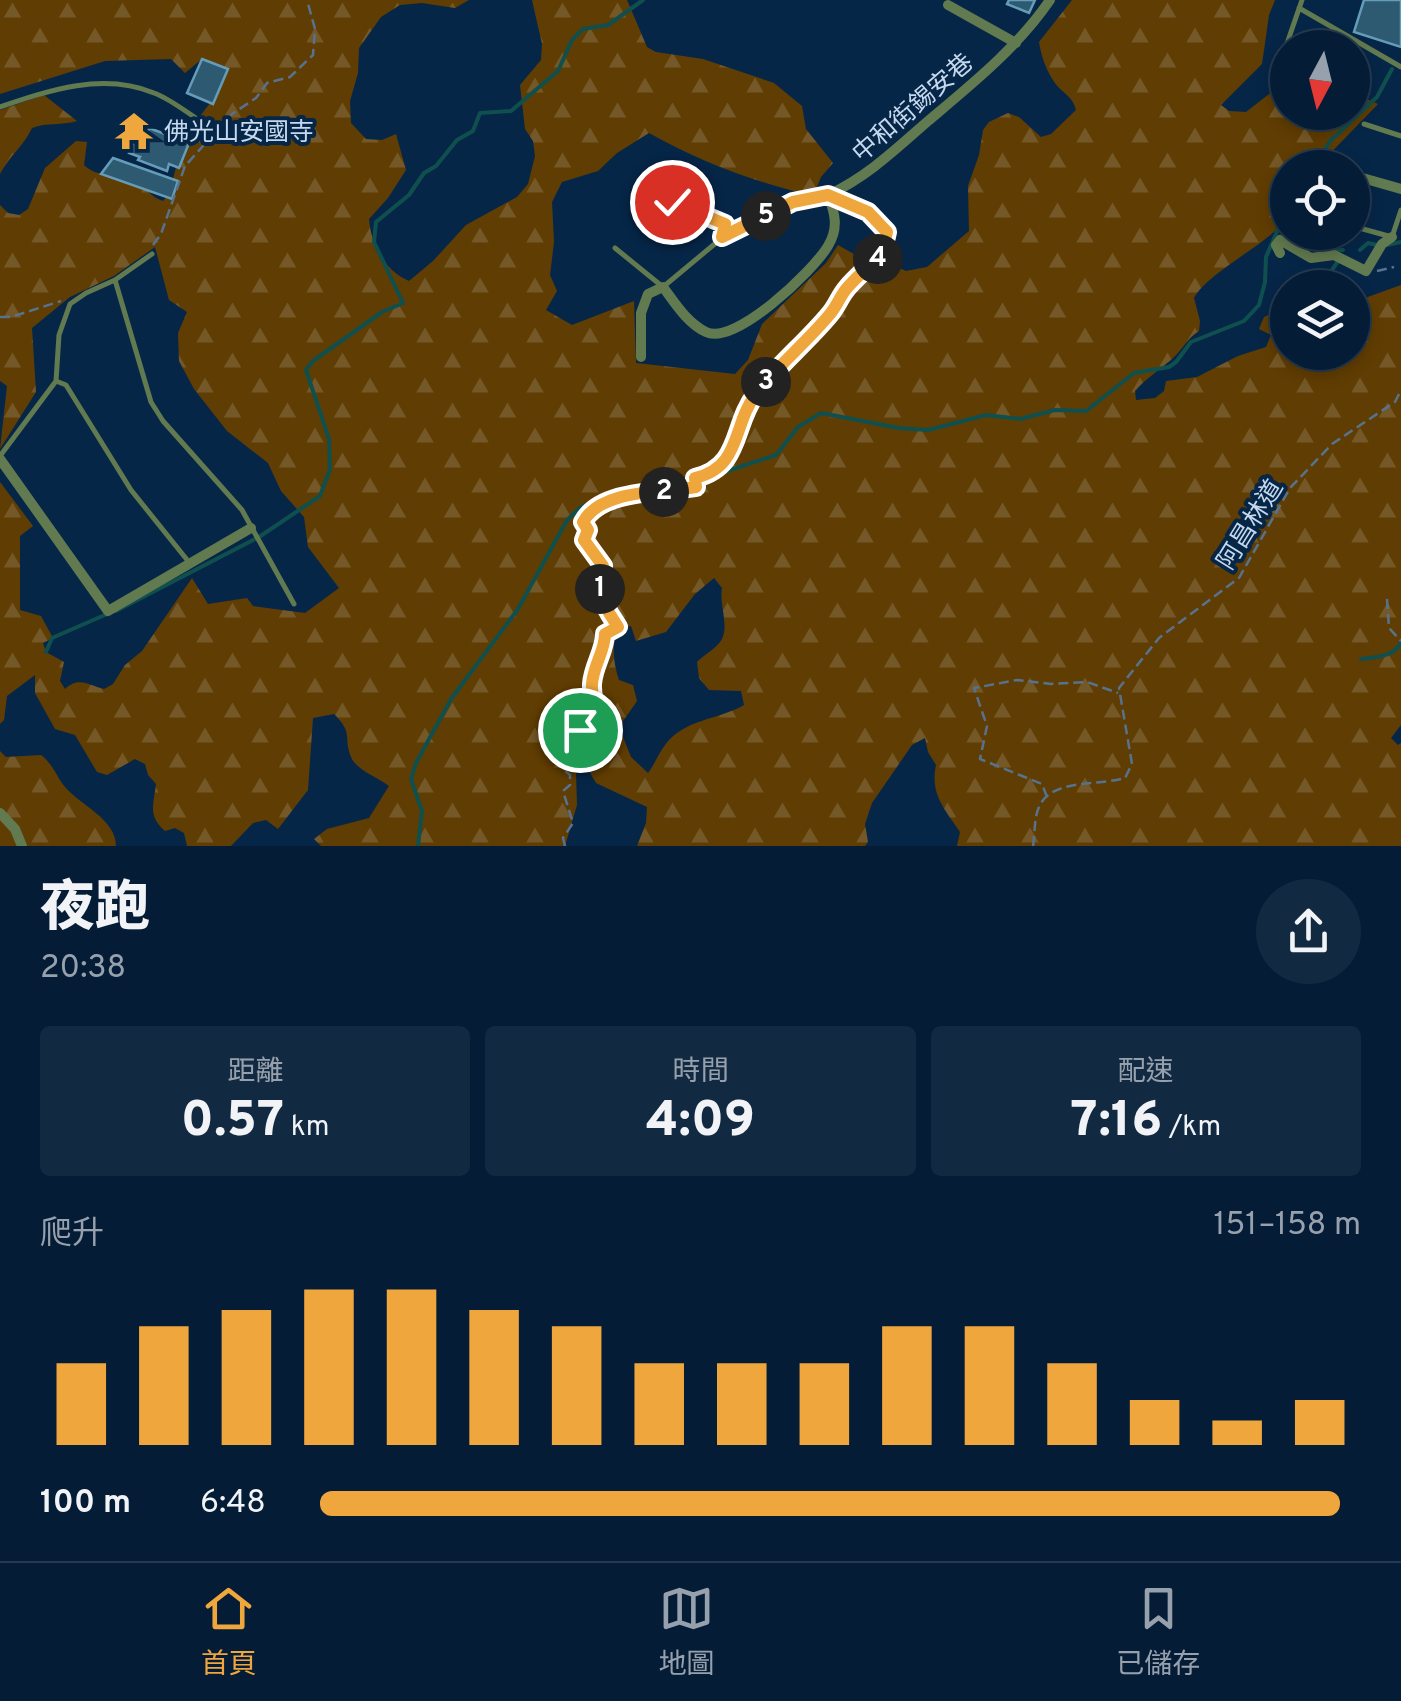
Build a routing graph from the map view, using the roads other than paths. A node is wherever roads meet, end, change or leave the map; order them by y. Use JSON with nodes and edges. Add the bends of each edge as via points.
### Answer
{"nodes":[{"id":1,"x":1050,"y":0,"type":"edge"},
{"id":2,"x":1300,"y":4,"type":"edge"},
{"id":3,"x":948,"y":5,"type":"dead end"},
{"id":4,"x":1291,"y":30,"type":"edge"},
{"id":5,"x":1016,"y":43,"type":"junction"},
{"id":6,"x":1401,"y":67,"type":"edge"},
{"id":7,"x":0,"y":107,"type":"edge"},
{"id":8,"x":208,"y":126,"type":"dead end"},
{"id":9,"x":1370,"y":126,"type":"edge"},
{"id":10,"x":1401,"y":136,"type":"edge"},
{"id":11,"x":1370,"y":181,"type":"edge"},
{"id":12,"x":1401,"y":190,"type":"edge"},
{"id":13,"x":828,"y":195,"type":"junction"},
{"id":14,"x":672,"y":202,"type":"dead end"},
{"id":15,"x":1401,"y":210,"type":"edge"},
{"id":16,"x":1370,"y":235,"type":"edge"},
{"id":17,"x":722,"y":237,"type":"junction"},
{"id":18,"x":1385,"y":243,"type":"junction"},
{"id":19,"x":614,"y":248,"type":"dead end"},
{"id":20,"x":1280,"y":253,"type":"dead end"},
{"id":21,"x":152,"y":254,"type":"dead end"},
{"id":22,"x":116,"y":280,"type":"junction"},
{"id":23,"x":663,"y":287,"type":"junction"},
{"id":24,"x":641,"y":357,"type":"dead end"},
{"id":25,"x":56,"y":381,"type":"junction"},
{"id":26,"x":0,"y":458,"type":"edge"},
{"id":27,"x":251,"y":528,"type":"junction"},
{"id":28,"x":190,"y":564,"type":"junction"},
{"id":29,"x":294,"y":604,"type":"dead end"},
{"id":30,"x":0,"y":814,"type":"edge"},
{"id":31,"x":22,"y":846,"type":"edge"}],
"edges":[{"from":1,"to":5,"type":"street","name":"中和街錫安巷"},
{"from":2,"to":4,"type":"lane"},
{"from":2,"to":6,"type":"lane"},
{"from":3,"to":5,"type":"street"},
{"from":5,"to":13,"type":"street","name":"中和街錫安巷","via":[[876,166]]},
{"from":7,"to":8,"type":"lane","via":[[38,94],[117,83],[156,93]]},
{"from":9,"to":10,"type":"lane"},
{"from":11,"to":12,"type":"street"},
{"from":13,"to":17,"type":"lane","via":[[793,202]]},
{"from":13,"to":23,"type":"street","via":[[837,220],[829,246],[798,280],[732,331],[706,332]]},
{"from":14,"to":17,"type":"lane","via":[[725,224]]},
{"from":15,"to":18,"type":"lane"},
{"from":16,"to":18,"type":"lane"},
{"from":17,"to":23,"type":"lane"},
{"from":18,"to":20,"type":"street","via":[[1366,271],[1334,255],[1310,258],[1280,240]]},
{"from":19,"to":23,"type":"lane"},
{"from":21,"to":22,"type":"lane"},
{"from":22,"to":25,"type":"lane","via":[[70,304],[59,336]]},
{"from":22,"to":27,"type":"lane","via":[[151,402]]},
{"from":23,"to":24,"type":"street","via":[[648,294],[641,312]]},
{"from":25,"to":26,"type":"lane"},
{"from":25,"to":28,"type":"lane","via":[[66,385],[131,490]]},
{"from":26,"to":28,"type":"street","via":[[108,611]]},
{"from":27,"to":28,"type":"street"},
{"from":27,"to":29,"type":"lane"},
{"from":30,"to":31,"type":"street"}]}
